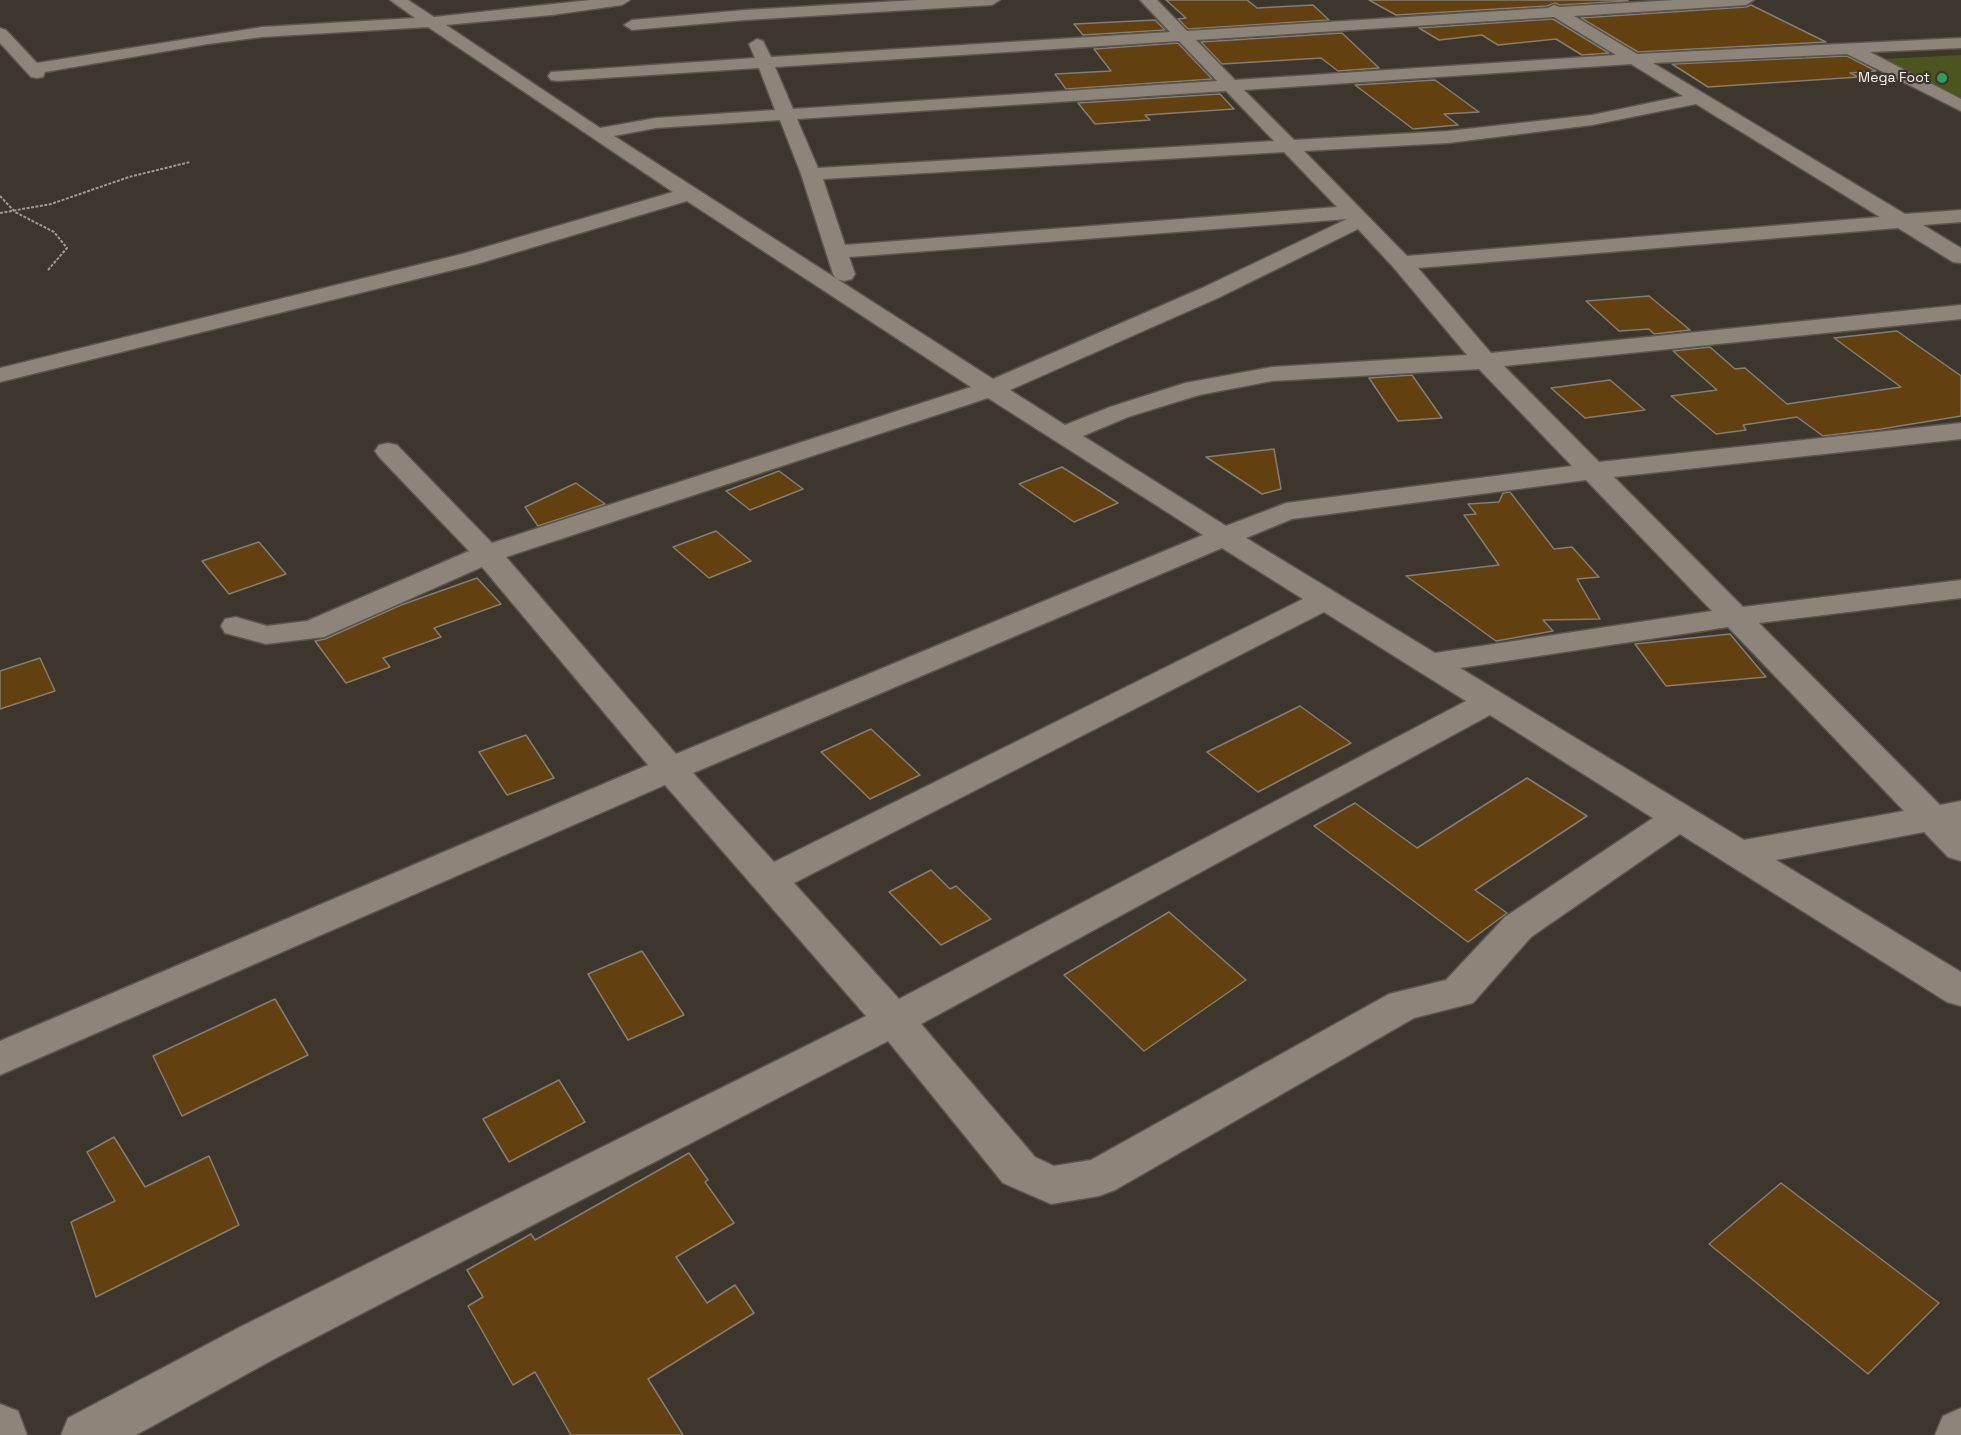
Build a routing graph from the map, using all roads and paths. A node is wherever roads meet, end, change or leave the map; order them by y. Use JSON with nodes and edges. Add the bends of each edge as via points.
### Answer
{"nodes":[{"id":1,"x":398,"y":0,"type":"edge"},
{"id":2,"x":622,"y":0,"type":"edge"},
{"id":3,"x":992,"y":0,"type":"edge"},
{"id":4,"x":1148,"y":0,"type":"edge"},
{"id":5,"x":1540,"y":0,"type":"edge"},
{"id":6,"x":1746,"y":0,"type":"edge"},
{"id":7,"x":746,"y":7,"type":"edge"},
{"id":8,"x":1558,"y":12,"type":"junction"},
{"id":9,"x":432,"y":22,"type":"junction"},
{"id":10,"x":632,"y":25,"type":"dead end"},
{"id":11,"x":0,"y":33,"type":"edge"},
{"id":12,"x":1182,"y":36,"type":"junction"},
{"id":13,"x":1961,"y":43,"type":"edge"},
{"id":14,"x":1849,"y":48,"type":"junction"},
{"id":15,"x":1634,"y":59,"type":"junction"},
{"id":16,"x":765,"y":62,"type":"junction"},
{"id":17,"x":557,"y":76,"type":"dead end"},
{"id":18,"x":1231,"y":86,"type":"junction"},
{"id":19,"x":1698,"y":98,"type":"junction"},
{"id":20,"x":1961,"y":106,"type":"edge"},
{"id":21,"x":786,"y":115,"type":"junction"},
{"id":22,"x":597,"y":134,"type":"junction"},
{"id":23,"x":1288,"y":145,"type":"junction"},
{"id":24,"x":190,"y":162,"type":"dead end"},
{"id":25,"x":811,"y":174,"type":"junction"},
{"id":26,"x":689,"y":194,"type":"junction"},
{"id":27,"x":0,"y":196,"type":"edge"},
{"id":28,"x":15,"y":212,"type":"junction"},
{"id":29,"x":0,"y":213,"type":"edge"},
{"id":30,"x":1357,"y":216,"type":"junction"},
{"id":31,"x":1961,"y":216,"type":"edge"},
{"id":32,"x":1904,"y":222,"type":"junction"},
{"id":33,"x":837,"y":252,"type":"junction"},
{"id":34,"x":1961,"y":257,"type":"edge"},
{"id":35,"x":1402,"y":263,"type":"junction"},
{"id":36,"x":48,"y":270,"type":"dead end"},
{"id":37,"x":853,"y":302,"type":"junction"},
{"id":38,"x":1961,"y":312,"type":"edge"},
{"id":39,"x":1485,"y":361,"type":"junction"},
{"id":40,"x":0,"y":375,"type":"edge"},
{"id":41,"x":991,"y":389,"type":"junction"},
{"id":42,"x":1961,"y":431,"type":"edge"},
{"id":43,"x":1063,"y":435,"type":"junction"},
{"id":44,"x":388,"y":451,"type":"dead end"},
{"id":45,"x":1593,"y":471,"type":"junction"},
{"id":46,"x":1223,"y":536,"type":"junction"},
{"id":47,"x":487,"y":554,"type":"junction"},
{"id":48,"x":1961,"y":589,"type":"edge"},
{"id":49,"x":1326,"y":599,"type":"junction"},
{"id":50,"x":1736,"y":617,"type":"junction"},
{"id":51,"x":236,"y":626,"type":"dead end"},
{"id":52,"x":1430,"y":663,"type":"junction"},
{"id":53,"x":1491,"y":701,"type":"junction"},
{"id":54,"x":670,"y":769,"type":"junction"},
{"id":55,"x":1946,"y":815,"type":"edge"},
{"id":56,"x":1680,"y":817,"type":"junction"},
{"id":57,"x":1961,"y":848,"type":"edge"},
{"id":58,"x":1739,"y":854,"type":"junction"},
{"id":59,"x":769,"y":880,"type":"junction"},
{"id":60,"x":1961,"y":991,"type":"edge"},
{"id":61,"x":894,"y":1020,"type":"junction"},
{"id":62,"x":0,"y":1059,"type":"edge"},
{"id":63,"x":0,"y":1428,"type":"edge"},
{"id":64,"x":2,"y":1435,"type":"edge"},
{"id":65,"x":86,"y":1435,"type":"edge"}],
"edges":[{"from":1,"to":9,"type":"street"},
{"from":2,"to":9,"type":"street"},
{"from":3,"to":7,"type":"street"},
{"from":4,"to":12,"type":"street"},
{"from":5,"to":8,"type":"street"},
{"from":6,"to":8,"type":"street"},
{"from":7,"to":10,"type":"street"},
{"from":7,"to":16,"type":"street"},
{"from":8,"to":12,"type":"street"},
{"from":8,"to":15,"type":"street"},
{"from":9,"to":11,"type":"street","via":[[251,33],[35,71]]},
{"from":9,"to":22,"type":"street"},
{"from":12,"to":16,"type":"street"},
{"from":12,"to":18,"type":"street"},
{"from":13,"to":14,"type":"street"},
{"from":14,"to":15,"type":"street"},
{"from":14,"to":20,"type":"street"},
{"from":15,"to":18,"type":"street"},
{"from":15,"to":19,"type":"street"},
{"from":16,"to":17,"type":"street"},
{"from":16,"to":21,"type":"street"},
{"from":18,"to":21,"type":"street"},
{"from":18,"to":23,"type":"street"},
{"from":19,"to":23,"type":"street","via":[[1592,120],[1448,137]]},
{"from":19,"to":32,"type":"street"},
{"from":21,"to":22,"type":"street","via":[[656,123]]},
{"from":21,"to":25,"type":"street"},
{"from":22,"to":26,"type":"street"},
{"from":23,"to":25,"type":"street"},
{"from":23,"to":30,"type":"street"},
{"from":24,"to":28,"type":"path"},
{"from":25,"to":33,"type":"street"},
{"from":26,"to":37,"type":"street"},
{"from":26,"to":40,"type":"street","via":[[469,259]]},
{"from":27,"to":28,"type":"path"},
{"from":28,"to":29,"type":"path"},
{"from":28,"to":36,"type":"path","via":[[54,232],[67,248]]},
{"from":30,"to":33,"type":"street"},
{"from":30,"to":35,"type":"street"},
{"from":30,"to":41,"type":"street","via":[[1210,293]]},
{"from":31,"to":32,"type":"street"},
{"from":32,"to":34,"type":"street"},
{"from":32,"to":35,"type":"street"},
{"from":33,"to":37,"type":"street"},
{"from":35,"to":39,"type":"street"},
{"from":37,"to":41,"type":"street"},
{"from":38,"to":39,"type":"street"},
{"from":39,"to":43,"type":"street","via":[[1272,374],[1194,388]]},
{"from":39,"to":45,"type":"street"},
{"from":41,"to":43,"type":"street"},
{"from":41,"to":47,"type":"street"},
{"from":42,"to":45,"type":"street"},
{"from":43,"to":46,"type":"street"},
{"from":44,"to":47,"type":"street"},
{"from":45,"to":46,"type":"street","via":[[1286,511]]},
{"from":45,"to":50,"type":"street"},
{"from":46,"to":49,"type":"street"},
{"from":46,"to":54,"type":"street"},
{"from":47,"to":51,"type":"street","via":[[313,630],[266,635]]},
{"from":47,"to":54,"type":"street"},
{"from":48,"to":50,"type":"street"},
{"from":49,"to":52,"type":"street"},
{"from":49,"to":59,"type":"street"},
{"from":50,"to":52,"type":"street"},
{"from":50,"to":55,"type":"street"},
{"from":52,"to":53,"type":"street"},
{"from":53,"to":56,"type":"street"},
{"from":53,"to":61,"type":"street"},
{"from":54,"to":59,"type":"street"},
{"from":54,"to":62,"type":"street"},
{"from":55,"to":57,"type":"street"},
{"from":55,"to":58,"type":"street"},
{"from":56,"to":58,"type":"street"},
{"from":56,"to":61,"type":"street","via":[[1518,927],[1459,992],[1403,1005],[1099,1177],[1051,1185],[1019,1170]]},
{"from":58,"to":60,"type":"street"},
{"from":59,"to":61,"type":"street"},
{"from":61,"to":65,"type":"street","via":[[267,1338]]},
{"from":63,"to":64,"type":"street"}]}
